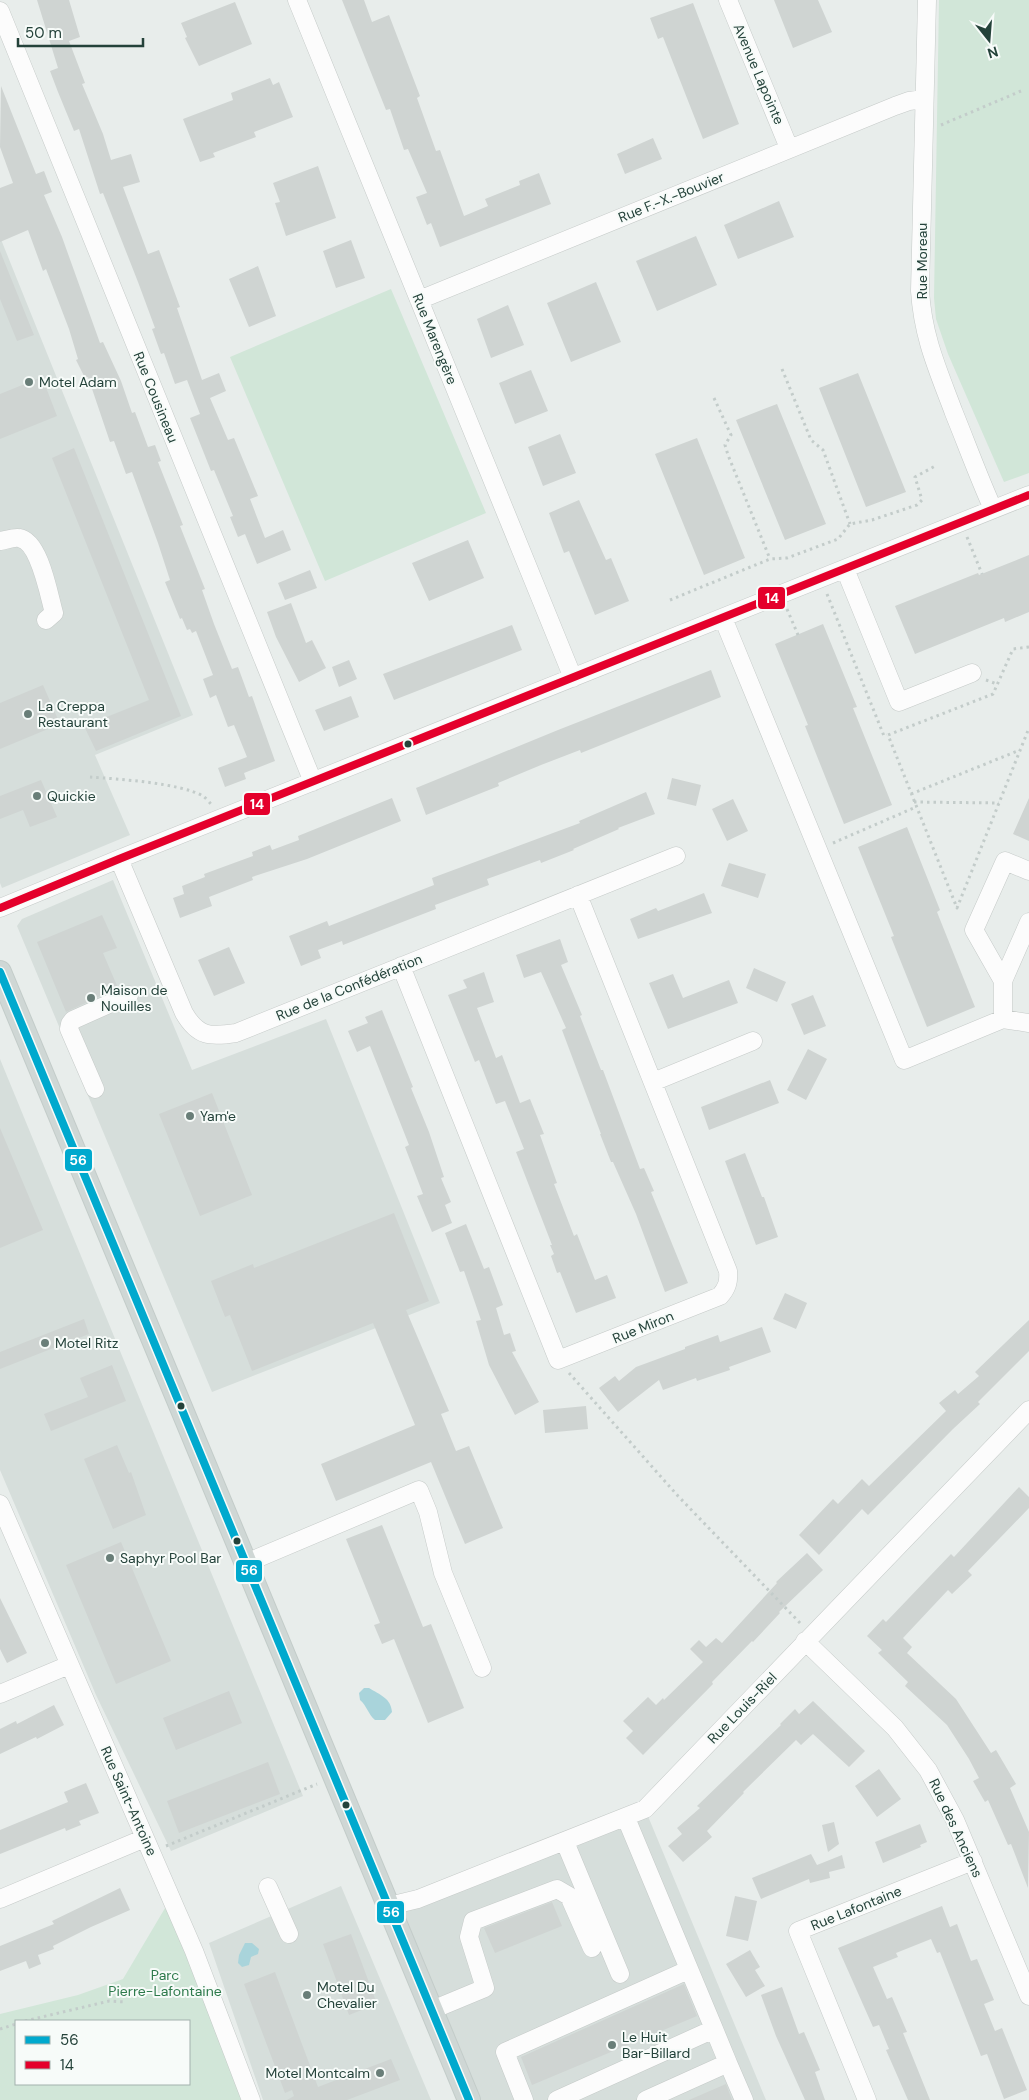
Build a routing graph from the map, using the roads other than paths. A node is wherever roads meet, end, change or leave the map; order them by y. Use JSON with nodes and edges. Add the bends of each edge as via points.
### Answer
{"nodes":[{"id":1,"x":296,"y":0,"type":"edge"},
{"id":2,"x":728,"y":0,"type":"edge"},
{"id":3,"x":928,"y":0,"type":"edge"},
{"id":4,"x":0,"y":11,"type":"edge"},
{"id":5,"x":924,"y":99,"type":"junction"},
{"id":6,"x":789,"y":148,"type":"junction"},
{"id":7,"x":419,"y":300,"type":"junction"},
{"id":8,"x":1029,"y":495,"type":"edge"},
{"id":9,"x":994,"y":509,"type":"junction"},
{"id":10,"x":0,"y":541,"type":"edge"},
{"id":11,"x":845,"y":569,"type":"junction"},
{"id":12,"x":723,"y":618,"type":"junction"},
{"id":13,"x":46,"y":620,"type":"dead end"},
{"id":14,"x":972,"y":673,"type":"dead end"},
{"id":15,"x":573,"y":678,"type":"junction"},
{"id":16,"x":312,"y":782,"type":"junction"},
{"id":17,"x":676,"y":856,"type":"dead end"},
{"id":18,"x":119,"y":859,"type":"junction"},
{"id":19,"x":1029,"y":871,"type":"edge"},
{"id":20,"x":578,"y":895,"type":"junction"},
{"id":21,"x":0,"y":908,"type":"edge"},
{"id":22,"x":1029,"y":922,"type":"edge"},
{"id":23,"x":401,"y":966,"type":"junction"},
{"id":24,"x":0,"y":972,"type":"edge"},
{"id":25,"x":1003,"y":981,"type":"junction"},
{"id":26,"x":129,"y":995,"type":"dead end"},
{"id":27,"x":1003,"y":1019,"type":"junction"},
{"id":28,"x":1029,"y":1022,"type":"edge"},
{"id":29,"x":753,"y":1041,"type":"dead end"},
{"id":30,"x":653,"y":1082,"type":"junction"},
{"id":31,"x":95,"y":1089,"type":"dead end"},
{"id":32,"x":1029,"y":1410,"type":"edge"},
{"id":33,"x":0,"y":1504,"type":"edge"},
{"id":34,"x":246,"y":1563,"type":"junction"},
{"id":35,"x":809,"y":1638,"type":"junction"},
{"id":36,"x":69,"y":1665,"type":"junction"},
{"id":37,"x":482,"y":1668,"type":"dead end"},
{"id":38,"x":0,"y":1694,"type":"edge"},
{"id":39,"x":626,"y":1818,"type":"junction"},
{"id":40,"x":565,"y":1842,"type":"junction"},
{"id":41,"x":148,"y":1845,"type":"junction"},
{"id":42,"x":973,"y":1861,"type":"junction"},
{"id":43,"x":268,"y":1887,"type":"dead end"},
{"id":44,"x":0,"y":1900,"type":"edge"},
{"id":45,"x":389,"y":1906,"type":"junction"},
{"id":46,"x":289,"y":1934,"type":"dead end"},
{"id":47,"x":592,"y":1948,"type":"dead end"},
{"id":48,"x":688,"y":1970,"type":"junction"},
{"id":49,"x":620,"y":1974,"type":"dead end"},
{"id":50,"x":1028,"y":1992,"type":"edge"},
{"id":51,"x":432,"y":2010,"type":"junction"},
{"id":52,"x":714,"y":2029,"type":"junction"},
{"id":53,"x":728,"y":2063,"type":"junction"},
{"id":54,"x":251,"y":2100,"type":"edge"},
{"id":55,"x":469,"y":2100,"type":"edge"},
{"id":56,"x":524,"y":2100,"type":"edge"},
{"id":57,"x":557,"y":2100,"type":"edge"},
{"id":58,"x":646,"y":2100,"type":"edge"},
{"id":59,"x":744,"y":2100,"type":"edge"},
{"id":60,"x":867,"y":2100,"type":"edge"}],
"edges":[{"from":1,"to":7,"type":"street","name":"Rue Marengère"},
{"from":2,"to":6,"type":"street","name":"Avenue Lapointe"},
{"from":3,"to":5,"type":"street","name":"Rue Moreau"},
{"from":4,"to":16,"type":"street","name":"Rue Cousineau"},
{"from":5,"to":6,"type":"street","name":"Rue F.-X.-Bouvier","via":[[909,101]]},
{"from":5,"to":9,"type":"street","name":"Rue Moreau","via":[[920,291],[925,332],[969,452]]},
{"from":6,"to":7,"type":"street","name":"Rue F.-X.-Bouvier"},
{"from":7,"to":15,"type":"street","name":"Rue Marengère"},
{"from":8,"to":9,"type":"street"},
{"from":9,"to":11,"type":"street"},
{"from":10,"to":13,"type":"street","via":[[20,538],[30,544],[43,568],[54,613]]},
{"from":11,"to":12,"type":"street"},
{"from":11,"to":14,"type":"street","via":[[899,702]]},
{"from":12,"to":15,"type":"street"},
{"from":12,"to":27,"type":"street","via":[[904,1060]]},
{"from":15,"to":16,"type":"street"},
{"from":16,"to":18,"type":"street"},
{"from":17,"to":20,"type":"street","name":"Rue de la Confédération"},
{"from":18,"to":21,"type":"street"},
{"from":18,"to":23,"type":"street","name":"Rue de la Confédération","via":[[184,1014],[191,1026],[204,1034],[236,1033]]},
{"from":19,"to":25,"type":"street","via":[[1005,861],[974,930]]},
{"from":20,"to":23,"type":"street","name":"Rue de la Confédération"},
{"from":20,"to":30,"type":"street","name":"Rue Miron"},
{"from":22,"to":25,"type":"street"},
{"from":23,"to":30,"type":"street","name":"Rue Miron","via":[[558,1360],[720,1296],[726,1289],[728,1272]]},
{"from":24,"to":34,"type":"main road"},
{"from":25,"to":27,"type":"street"},
{"from":26,"to":31,"type":"street","via":[[70,1024],[69,1029]]},
{"from":27,"to":28,"type":"street"},
{"from":29,"to":30,"type":"street"},
{"from":32,"to":35,"type":"street","name":"Rue Louis-Riel"},
{"from":33,"to":36,"type":"street","name":"Rue Saint-Antoine"},
{"from":34,"to":37,"type":"street","via":[[419,1490],[428,1512],[443,1573]]},
{"from":34,"to":45,"type":"main road"},
{"from":35,"to":39,"type":"street","name":"Rue Louis-Riel","via":[[645,1809]]},
{"from":35,"to":42,"type":"street","name":"Rue des Anciens","via":[[913,1749],[946,1803]]},
{"from":36,"to":38,"type":"street"},
{"from":36,"to":41,"type":"street","name":"Rue Saint-Antoine"},
{"from":39,"to":40,"type":"street","name":"Rue Louis-Riel"},
{"from":39,"to":48,"type":"street"},
{"from":40,"to":45,"type":"street","name":"Rue Louis-Riel","via":[[418,1899]]},
{"from":40,"to":49,"type":"street"},
{"from":41,"to":44,"type":"street"},
{"from":41,"to":54,"type":"street","name":"Rue Saint-Antoine","via":[[194,1951]]},
{"from":42,"to":50,"type":"street","name":"Rue des Anciens"},
{"from":42,"to":60,"type":"street","name":"Rue Lafontaine","via":[[798,1931]]},
{"from":43,"to":46,"type":"street"},
{"from":45,"to":51,"type":"main road"},
{"from":47,"to":51,"type":"street","via":[[569,1896],[557,1888],[543,1892],[473,1921],[469,1937],[485,1988]]},
{"from":48,"to":52,"type":"street"},
{"from":48,"to":56,"type":"street","via":[[505,2052]]},
{"from":51,"to":55,"type":"main road"},
{"from":52,"to":53,"type":"street"},
{"from":52,"to":57,"type":"street"},
{"from":53,"to":58,"type":"street"},
{"from":53,"to":59,"type":"street"}]}
